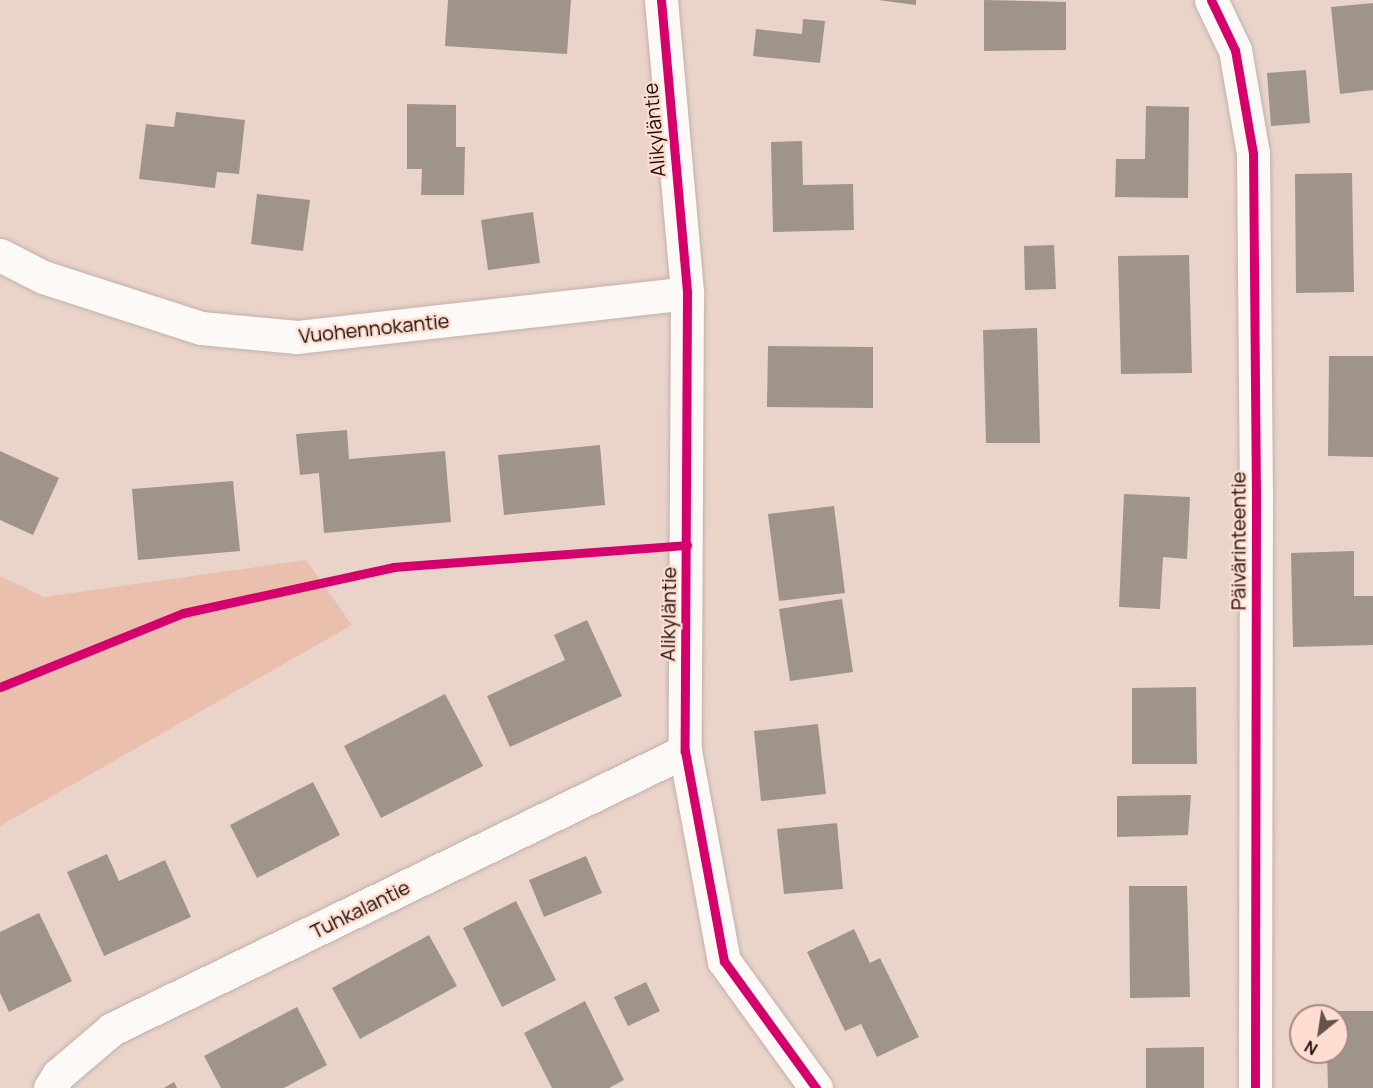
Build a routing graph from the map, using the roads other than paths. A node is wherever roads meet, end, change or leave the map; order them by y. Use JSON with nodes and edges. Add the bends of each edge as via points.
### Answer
{"nodes":[{"id":1,"x":661,"y":0,"type":"edge"},
{"id":2,"x":1211,"y":0,"type":"edge"},
{"id":3,"x":0,"y":255,"type":"edge"},
{"id":4,"x":687,"y":293,"type":"junction"},
{"id":5,"x":685,"y":751,"type":"junction"},
{"id":6,"x":50,"y":1088,"type":"edge"},
{"id":7,"x":816,"y":1088,"type":"edge"},
{"id":8,"x":1255,"y":1088,"type":"edge"}],
"edges":[{"from":1,"to":4,"type":"street","name":"Alikyläntie"},
{"from":2,"to":8,"type":"street","name":"Päivärinteentie","via":[[1235,50],[1253,153]]},
{"from":3,"to":4,"type":"street","name":"Vuohennokantie","via":[[43,277],[201,328],[297,337]]},
{"from":4,"to":5,"type":"street","name":"Alikyläntie"},
{"from":5,"to":6,"type":"street","name":"Tuhkalantie","via":[[111,1029],[58,1075]]},
{"from":5,"to":7,"type":"street","name":"Alikyläntie","via":[[724,960]]}]}
